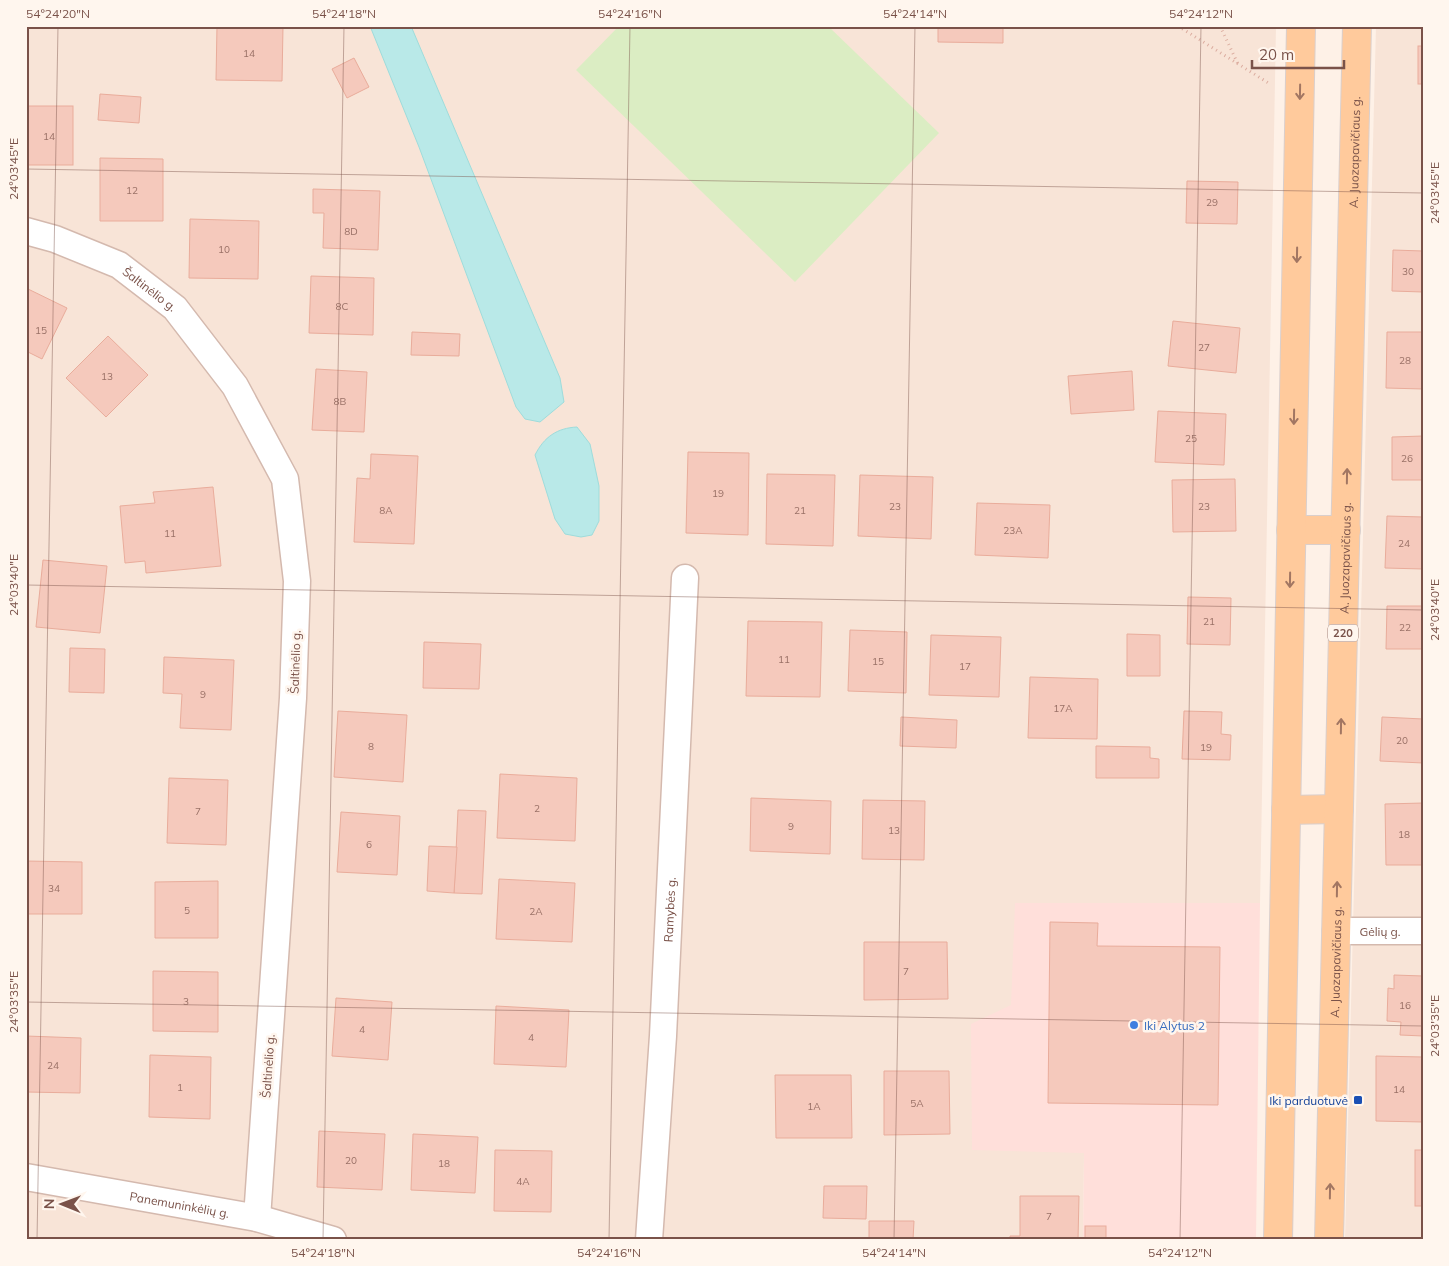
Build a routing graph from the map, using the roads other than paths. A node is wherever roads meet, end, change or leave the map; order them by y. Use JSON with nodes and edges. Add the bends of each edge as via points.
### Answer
{"nodes":[{"id":1,"x":1301,"y":26,"type":"edge"},
{"id":2,"x":1357,"y":26,"type":"edge"},
{"id":3,"x":26,"y":231,"type":"edge"},
{"id":4,"x":1291,"y":530,"type":"junction"},
{"id":5,"x":1346,"y":530,"type":"junction"},
{"id":6,"x":685,"y":578,"type":"dead end"},
{"id":7,"x":1339,"y":809,"type":"junction"},
{"id":8,"x":1286,"y":810,"type":"junction"},
{"id":9,"x":1336,"y":931,"type":"junction"},
{"id":10,"x":1423,"y":931,"type":"edge"},
{"id":11,"x":26,"y":1178,"type":"edge"},
{"id":12,"x":258,"y":1218,"type":"junction"},
{"id":13,"x":333,"y":1240,"type":"edge"},
{"id":14,"x":649,"y":1240,"type":"edge"},
{"id":15,"x":1278,"y":1240,"type":"edge"},
{"id":16,"x":1329,"y":1240,"type":"edge"}],
"edges":[{"from":1,"to":4,"type":"main road","one_way":true},
{"from":5,"to":2,"type":"main road","name":"A. Juozapavičiaus g.","number":"220","one_way":true},
{"from":3,"to":12,"type":"street","name":"Šaltinėlio g.","via":[[119,265],[175,308],[236,386],[285,479],[297,581],[294,668]]},
{"from":4,"to":5,"type":"main road"},
{"from":4,"to":8,"type":"main road","one_way":true},
{"from":7,"to":5,"type":"main road","name":"A. Juozapavičiaus g.","number":"220","one_way":true},
{"from":6,"to":14,"type":"street","name":"Ramybės g.","via":[[663,1036]]},
{"from":7,"to":8,"type":"main road"},
{"from":9,"to":7,"type":"main road","name":"A. Juozapavičiaus g.","number":"220","one_way":true},
{"from":8,"to":15,"type":"main road"},
{"from":9,"to":10,"type":"street","name":"Gėlių g."},
{"from":16,"to":9,"type":"main road","name":"A. Juozapavičiaus g.","number":"220","one_way":true},
{"from":11,"to":12,"type":"street","name":"Panemuninkėlių g."},
{"from":12,"to":13,"type":"street","name":"Panemuninkėlių g."}]}
